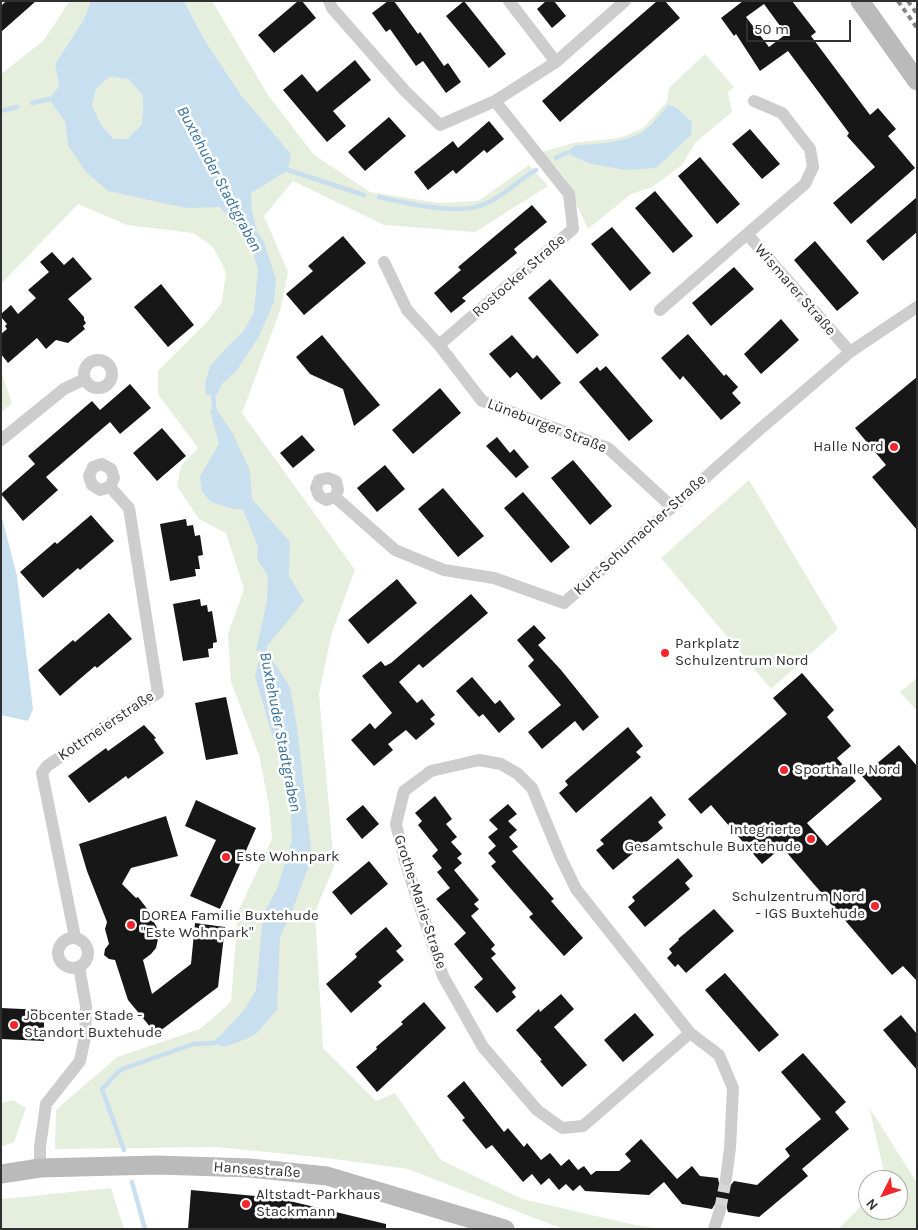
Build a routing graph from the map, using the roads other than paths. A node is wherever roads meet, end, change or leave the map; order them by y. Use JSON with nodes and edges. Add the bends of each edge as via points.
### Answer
{"nodes":[{"id":1,"x":329,"y":1,"type":"edge"},
{"id":2,"x":509,"y":1,"type":"edge"},
{"id":3,"x":625,"y":1,"type":"edge"},
{"id":4,"x":860,"y":1,"type":"edge"},
{"id":5,"x":556,"y":62,"type":"junction"},
{"id":6,"x":917,"y":81,"type":"edge"},
{"id":7,"x":496,"y":101,"type":"junction"},
{"id":8,"x":754,"y":101,"type":"dead end"},
{"id":9,"x":747,"y":234,"type":"junction"},
{"id":10,"x":384,"y":262,"type":"dead end"},
{"id":11,"x":917,"y":307,"type":"edge"},
{"id":12,"x":660,"y":310,"type":"dead end"},
{"id":13,"x":439,"y":345,"type":"junction"},
{"id":14,"x":850,"y":352,"type":"junction"},
{"id":15,"x":85,"y":379,"type":"dead end"},
{"id":16,"x":1,"y":440,"type":"edge"},
{"id":17,"x":110,"y":487,"type":"dead end"},
{"id":18,"x":334,"y":497,"type":"dead end"},
{"id":19,"x":672,"y":507,"type":"junction"},
{"id":20,"x":75,"y":938,"type":"junction"},
{"id":21,"x":79,"y":967,"type":"junction"},
{"id":22,"x":690,"y":1033,"type":"junction"},
{"id":23,"x":40,"y":1168,"type":"junction"},
{"id":24,"x":1,"y":1174,"type":"edge"},
{"id":25,"x":726,"y":1179,"type":"tunnel mouth"},
{"id":26,"x":720,"y":1210,"type":"tunnel mouth"},
{"id":27,"x":505,"y":1229,"type":"edge"},
{"id":28,"x":714,"y":1229,"type":"edge"}],
"edges":[{"from":1,"to":7,"type":"street","via":[[405,91],[440,125]]},
{"from":2,"to":5,"type":"street"},
{"from":3,"to":5,"type":"street"},
{"from":4,"to":6,"type":"street"},
{"from":5,"to":7,"type":"street"},
{"from":7,"to":13,"type":"street","name":"Rostocker Straße","via":[[569,194],[573,229]]},
{"from":8,"to":9,"type":"street","name":"Wismarer Straße","via":[[782,112],[810,149],[813,167],[806,184]]},
{"from":9,"to":12,"type":"street"},
{"from":9,"to":14,"type":"street","name":"Wismarer Straße"},
{"from":10,"to":13,"type":"street","name":"Lüneburger Straße","via":[[407,310]]},
{"from":11,"to":14,"type":"street","name":"Kurt-Schumacher-Straße"},
{"from":13,"to":19,"type":"street","name":"Lüneburger Straße","via":[[482,401],[608,448]]},
{"from":14,"to":19,"type":"street","name":"Kurt-Schumacher-Straße"},
{"from":15,"to":16,"type":"street","via":[[64,389]]},
{"from":17,"to":20,"type":"street","name":"Kottmeierstraße","via":[[129,508],[158,693],[47,766],[42,773]]},
{"from":18,"to":19,"type":"street","name":"Kurt-Schumacher-Straße","via":[[395,550],[444,570],[494,578],[564,603]]},
{"from":20,"to":21,"type":"street","name":"Kottmeierstraße","via":[[83,941],[88,950],[86,960]]},
{"from":20,"to":21,"type":"street","via":[[63,941],[58,948],[58,956],[65,966]]},
{"from":21,"to":23,"type":"street","name":"Kottmeierstraße","via":[[86,1006],[85,1037],[80,1061],[46,1104]]},
{"from":22,"to":22,"type":"street","name":"Grothe-Marie-Straße","via":[[576,889],[532,788],[518,774],[500,764],[479,760],[431,772],[404,791],[396,824],[443,976],[483,1047],[537,1110],[562,1128],[583,1126]]},
{"from":22,"to":25,"type":"street","name":"Grothe-Marie-Straße","via":[[719,1055],[733,1088]]},
{"from":23,"to":24,"type":"street","name":"Hansestraße"},
{"from":23,"to":27,"type":"street","name":"Hansestraße","via":[[157,1165],[250,1168],[328,1176]]},
{"from":26,"to":28,"type":"street"}]}
